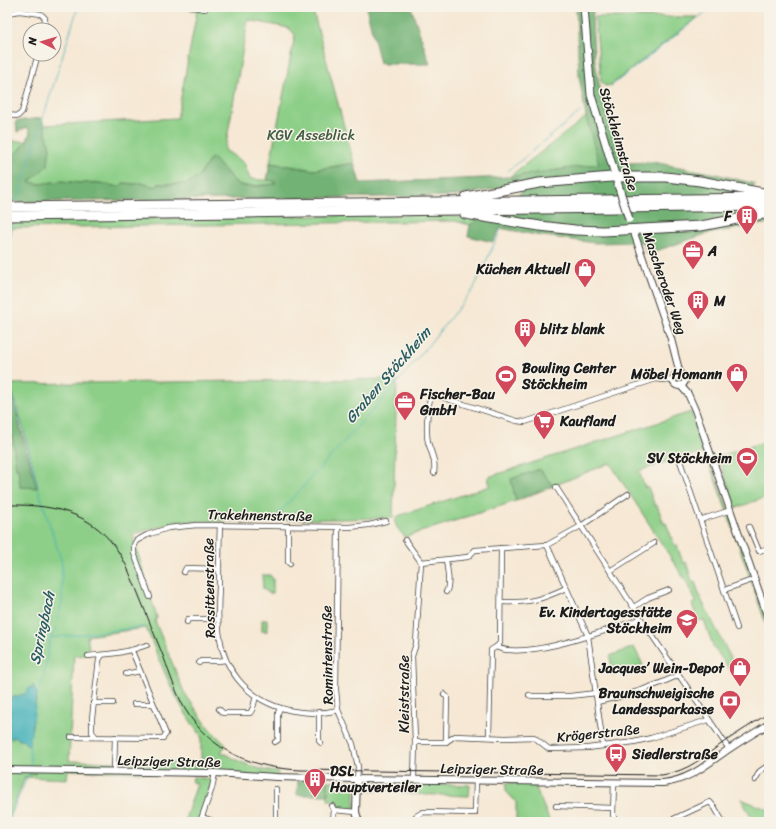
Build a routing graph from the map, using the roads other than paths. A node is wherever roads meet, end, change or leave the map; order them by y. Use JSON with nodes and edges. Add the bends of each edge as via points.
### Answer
{"nodes":[{"id":1,"x":194,"y":7,"type":"edge"},
{"id":2,"x":584,"y":7,"type":"edge"},
{"id":3,"x":205,"y":9,"type":"dead end"},
{"id":4,"x":7,"y":13,"type":"edge"},
{"id":5,"x":45,"y":22,"type":"edge"},
{"id":6,"x":36,"y":62,"type":"edge"},
{"id":7,"x":7,"y":115,"type":"edge"},
{"id":8,"x":615,"y":177,"type":"junction"},
{"id":9,"x":769,"y":194,"type":"edge"},
{"id":10,"x":769,"y":198,"type":"edge"},
{"id":11,"x":399,"y":203,"type":"junction"},
{"id":12,"x":625,"y":205,"type":"joint"},
{"id":13,"x":769,"y":206,"type":"edge"},
{"id":14,"x":7,"y":207,"type":"edge"},
{"id":15,"x":436,"y":210,"type":"junction"},
{"id":16,"x":769,"y":213,"type":"edge"},
{"id":17,"x":7,"y":216,"type":"edge"},
{"id":18,"x":633,"y":230,"type":"junction"},
{"id":19,"x":675,"y":376,"type":"junction"},
{"id":20,"x":682,"y":386,"type":"junction"},
{"id":21,"x":679,"y":458,"type":"dead end"},
{"id":22,"x":434,"y":473,"type":"dead end"},
{"id":23,"x":556,"y":487,"type":"dead end"},
{"id":24,"x":628,"y":494,"type":"dead end"},
{"id":25,"x":731,"y":510,"type":"junction"},
{"id":26,"x":700,"y":520,"type":"junction"},
{"id":27,"x":386,"y":521,"type":"dead end"},
{"id":28,"x":220,"y":525,"type":"junction"},
{"id":29,"x":288,"y":526,"type":"junction"},
{"id":30,"x":581,"y":526,"type":"junction"},
{"id":31,"x":338,"y":527,"type":"junction"},
{"id":32,"x":749,"y":527,"type":"dead end"},
{"id":33,"x":405,"y":540,"type":"dead end"},
{"id":34,"x":654,"y":543,"type":"dead end"},
{"id":35,"x":547,"y":545,"type":"junction"},
{"id":36,"x":501,"y":548,"type":"junction"},
{"id":37,"x":769,"y":548,"type":"edge"},
{"id":38,"x":446,"y":560,"type":"junction"},
{"id":39,"x":421,"y":562,"type":"junction"},
{"id":40,"x":290,"y":564,"type":"dead end"},
{"id":41,"x":219,"y":569,"type":"junction"},
{"id":42,"x":610,"y":571,"type":"junction"},
{"id":43,"x":184,"y":572,"type":"dead end"},
{"id":44,"x":755,"y":579,"type":"junction"},
{"id":45,"x":566,"y":588,"type":"junction"},
{"id":46,"x":668,"y":590,"type":"dead end"},
{"id":47,"x":724,"y":590,"type":"junction"},
{"id":48,"x":446,"y":592,"type":"dead end"},
{"id":49,"x":150,"y":597,"type":"dead end"},
{"id":50,"x":501,"y":602,"type":"junction"},
{"id":51,"x":634,"y":607,"type":"junction"},
{"id":52,"x":767,"y":611,"type":"edge"},
{"id":53,"x":218,"y":619,"type":"junction"},
{"id":54,"x":641,"y":619,"type":"junction"},
{"id":55,"x":769,"y":620,"type":"edge"},
{"id":56,"x":187,"y":622,"type":"dead end"},
{"id":57,"x":737,"y":628,"type":"dead end"},
{"id":58,"x":588,"y":636,"type":"junction"},
{"id":59,"x":147,"y":645,"type":"dead end"},
{"id":60,"x":496,"y":647,"type":"junction"},
{"id":61,"x":132,"y":651,"type":"junction"},
{"id":62,"x":102,"y":655,"type":"junction"},
{"id":63,"x":88,"y":656,"type":"dead end"},
{"id":64,"x":226,"y":660,"type":"junction"},
{"id":65,"x":199,"y":664,"type":"dead end"},
{"id":66,"x":140,"y":671,"type":"junction"},
{"id":67,"x":126,"y":674,"type":"dead end"},
{"id":68,"x":679,"y":675,"type":"junction"},
{"id":69,"x":596,"y":693,"type":"junction"},
{"id":70,"x":444,"y":694,"type":"dead end"},
{"id":71,"x":529,"y":695,"type":"dead end"},
{"id":72,"x":256,"y":696,"type":"junction"},
{"id":73,"x":597,"y":702,"type":"junction"},
{"id":74,"x":93,"y":703,"type":"junction"},
{"id":75,"x":113,"y":703,"type":"dead end"},
{"id":76,"x":134,"y":704,"type":"dead end"},
{"id":77,"x":153,"y":704,"type":"junction"},
{"id":78,"x":280,"y":708,"type":"junction"},
{"id":79,"x":219,"y":709,"type":"dead end"},
{"id":80,"x":338,"y":710,"type":"junction"},
{"id":81,"x":319,"y":712,"type":"junction"},
{"id":82,"x":708,"y":720,"type":"junction"},
{"id":83,"x":769,"y":724,"type":"edge"},
{"id":84,"x":71,"y":737,"type":"dead end"},
{"id":85,"x":96,"y":737,"type":"junction"},
{"id":86,"x":115,"y":737,"type":"junction"},
{"id":87,"x":489,"y":737,"type":"junction"},
{"id":88,"x":275,"y":742,"type":"dead end"},
{"id":89,"x":415,"y":742,"type":"junction"},
{"id":90,"x":446,"y":742,"type":"junction"},
{"id":91,"x":321,"y":743,"type":"dead end"},
{"id":92,"x":604,"y":746,"type":"junction"},
{"id":93,"x":729,"y":749,"type":"junction"},
{"id":94,"x":769,"y":765,"type":"edge"},
{"id":95,"x":7,"y":770,"type":"edge"},
{"id":96,"x":114,"y":772,"type":"junction"},
{"id":97,"x":215,"y":773,"type":"junction"},
{"id":98,"x":357,"y":779,"type":"junction"},
{"id":99,"x":414,"y":779,"type":"junction"},
{"id":100,"x":476,"y":780,"type":"junction"},
{"id":101,"x":755,"y":780,"type":"dead end"},
{"id":102,"x":614,"y":782,"type":"junction"},
{"id":103,"x":276,"y":789,"type":"dead end"},
{"id":104,"x":556,"y":806,"type":"dead end"},
{"id":105,"x":613,"y":808,"type":"junction"},
{"id":106,"x":356,"y":812,"type":"junction"},
{"id":107,"x":416,"y":816,"type":"dead end"},
{"id":108,"x":201,"y":820,"type":"edge"},
{"id":109,"x":216,"y":822,"type":"edge"},
{"id":110,"x":276,"y":822,"type":"edge"},
{"id":111,"x":333,"y":822,"type":"edge"},
{"id":112,"x":359,"y":822,"type":"edge"},
{"id":113,"x":616,"y":822,"type":"edge"},
{"id":114,"x":668,"y":822,"type":"edge"},
{"id":115,"x":723,"y":822,"type":"edge"}],
"edges":[{"from":1,"to":3,"type":"street"},
{"from":2,"to":8,"type":"main road","name":"Stöckheimstraße","via":[[591,95]]},
{"from":4,"to":5,"type":"street","via":[[20,11],[41,14]]},
{"from":6,"to":7,"type":"street","via":[[22,112],[18,116]]},
{"from":8,"to":9,"type":"highway","via":[[678,178]]},
{"from":8,"to":11,"type":"highway","via":[[538,183],[464,198]]},
{"from":8,"to":12,"type":"main road","name":"Stöckheimstraße","bridge":true},
{"from":10,"to":11,"type":"highway"},
{"from":11,"to":14,"type":"highway"},
{"from":12,"to":18,"type":"main road","name":"Mascheroder Weg","bridge":true},
{"from":13,"to":15,"type":"highway"},
{"from":15,"to":17,"type":"highway"},
{"from":15,"to":18,"type":"highway","via":[[575,230]]},
{"from":16,"to":18,"type":"highway","via":[[701,226]]},
{"from":18,"to":19,"type":"street","name":"Mascheroder Weg","via":[[671,339]]},
{"from":19,"to":20,"type":"street","via":[[675,384]]},
{"from":19,"to":20,"type":"street","name":"Mascheroder Weg","via":[[684,377]]},
{"from":19,"to":22,"type":"street","via":[[634,385],[526,422],[435,395],[429,401],[427,440],[435,464]]},
{"from":20,"to":25,"type":"street","via":[[695,410]]},
{"from":21,"to":26,"type":"street"},
{"from":23,"to":30,"type":"street"},
{"from":24,"to":30,"type":"street"},
{"from":25,"to":26,"type":"street"},
{"from":25,"to":44,"type":"street"},
{"from":26,"to":47,"type":"street"},
{"from":27,"to":31,"type":"street","name":"Trakehnenstraße"},
{"from":28,"to":29,"type":"street","name":"Trakehnenstraße"},
{"from":28,"to":41,"type":"street","name":"Rossittenstraße"},
{"from":28,"to":49,"type":"street","name":"Trakehnenstraße","via":[[168,528],[136,541],[134,553]]},
{"from":29,"to":31,"type":"street","name":"Trakehnenstraße"},
{"from":29,"to":40,"type":"street"},
{"from":30,"to":35,"type":"street"},
{"from":30,"to":42,"type":"street"},
{"from":31,"to":80,"type":"street","name":"Romintenstraße"},
{"from":32,"to":37,"type":"street","via":[[759,551]]},
{"from":33,"to":39,"type":"street"},
{"from":34,"to":42,"type":"street"},
{"from":35,"to":36,"type":"street"},
{"from":35,"to":45,"type":"street"},
{"from":36,"to":38,"type":"street","via":[[475,550],[468,557]]},
{"from":36,"to":50,"type":"street"},
{"from":38,"to":39,"type":"street"},
{"from":38,"to":48,"type":"street"},
{"from":39,"to":89,"type":"street","name":"Kleiststraße","via":[[416,644],[412,656]]},
{"from":41,"to":43,"type":"street","via":[[186,568]]},
{"from":41,"to":53,"type":"street","name":"Rossittenstraße"},
{"from":42,"to":51,"type":"street"},
{"from":44,"to":47,"type":"street"},
{"from":44,"to":52,"type":"street"},
{"from":45,"to":50,"type":"street","via":[[538,600]]},
{"from":45,"to":58,"type":"street"},
{"from":46,"to":51,"type":"street"},
{"from":47,"to":57,"type":"street"},
{"from":50,"to":60,"type":"street","via":[[500,643]]},
{"from":51,"to":54,"type":"street"},
{"from":52,"to":55,"type":"street"},
{"from":53,"to":56,"type":"street","via":[[188,619]]},
{"from":53,"to":64,"type":"street","name":"Rossittenstraße"},
{"from":54,"to":58,"type":"street"},
{"from":54,"to":68,"type":"street"},
{"from":58,"to":60,"type":"street","via":[[536,649],[505,650]]},
{"from":58,"to":69,"type":"street"},
{"from":59,"to":61,"type":"street"},
{"from":60,"to":87,"type":"street","via":[[491,650]]},
{"from":61,"to":62,"type":"street"},
{"from":61,"to":66,"type":"street"},
{"from":62,"to":63,"type":"street"},
{"from":62,"to":74,"type":"street","via":[[99,660]]},
{"from":64,"to":65,"type":"street","via":[[201,661]]},
{"from":64,"to":72,"type":"street","name":"Rossittenstraße","via":[[236,677]]},
{"from":66,"to":67,"type":"street"},
{"from":66,"to":77,"type":"street"},
{"from":68,"to":73,"type":"street","via":[[638,692]]},
{"from":68,"to":82,"type":"street"},
{"from":69,"to":71,"type":"street","via":[[570,696]]},
{"from":69,"to":73,"type":"street"},
{"from":70,"to":90,"type":"street","via":[[447,697]]},
{"from":72,"to":78,"type":"street","name":"Rossittenstraße"},
{"from":72,"to":79,"type":"street","via":[[250,713],[223,713]]},
{"from":73,"to":92,"type":"street"},
{"from":74,"to":75,"type":"street"},
{"from":74,"to":85,"type":"street","via":[[92,732]]},
{"from":76,"to":77,"type":"street"},
{"from":77,"to":86,"type":"street","via":[[166,734],[163,738]]},
{"from":78,"to":81,"type":"street","name":"Rossittenstraße"},
{"from":78,"to":88,"type":"street","via":[[278,740]]},
{"from":80,"to":81,"type":"street","name":"Rossittenstraße"},
{"from":80,"to":98,"type":"street","name":"Romintenstraße","via":[[353,744],[358,767]]},
{"from":81,"to":91,"type":"street"},
{"from":82,"to":92,"type":"street","name":"Krögerstraße","via":[[651,738]]},
{"from":82,"to":93,"type":"street"},
{"from":83,"to":93,"type":"street","name":"Leipziger Straße"},
{"from":84,"to":85,"type":"street"},
{"from":85,"to":86,"type":"street"},
{"from":86,"to":96,"type":"street"},
{"from":87,"to":90,"type":"street","name":"Krögerstraße","via":[[455,736]]},
{"from":87,"to":92,"type":"street","name":"Krögerstraße","via":[[534,738],[549,749]]},
{"from":89,"to":90,"type":"street","name":"Krögerstraße"},
{"from":89,"to":99,"type":"street","name":"Kleiststraße"},
{"from":93,"to":102,"type":"street","name":"Leipziger Straße","via":[[697,772],[673,781]]},
{"from":94,"to":101,"type":"street","via":[[760,771]]},
{"from":95,"to":96,"type":"street","name":"Leipziger Straße"},
{"from":96,"to":97,"type":"street","name":"Leipziger Straße"},
{"from":97,"to":98,"type":"street","name":"Leipziger Straße"},
{"from":97,"to":108,"type":"street"},
{"from":98,"to":99,"type":"street","name":"Leipziger Straße"},
{"from":98,"to":106,"type":"street"},
{"from":99,"to":100,"type":"street","name":"Leipziger Straße"},
{"from":100,"to":102,"type":"street","name":"Leipziger Straße"},
{"from":100,"to":107,"type":"street","via":[[475,813],[423,812]]},
{"from":102,"to":105,"type":"street"},
{"from":103,"to":110,"type":"street"},
{"from":104,"to":105,"type":"street"},
{"from":105,"to":113,"type":"street"},
{"from":106,"to":111,"type":"street","via":[[333,808]]},
{"from":106,"to":112,"type":"street"},
{"from":108,"to":109,"type":"street"},
{"from":114,"to":115,"type":"street","via":[[710,802]]}]}
